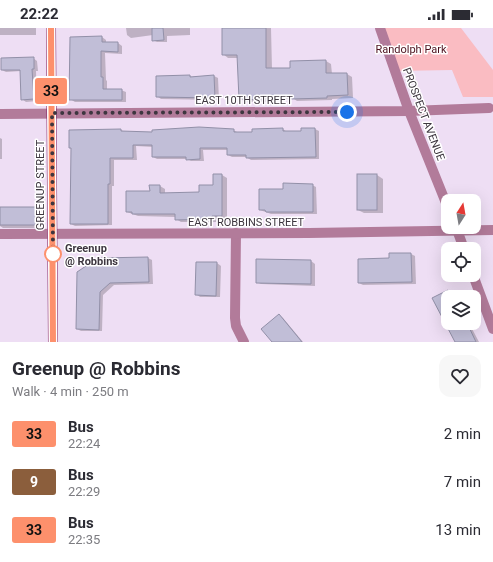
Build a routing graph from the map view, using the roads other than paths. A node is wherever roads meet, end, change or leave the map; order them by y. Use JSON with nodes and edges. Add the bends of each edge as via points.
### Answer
{"nodes":[{"id":1,"x":51,"y":28,"type":"edge"},
{"id":2,"x":380,"y":28,"type":"edge"},
{"id":3,"x":489,"y":108,"type":"dead end"},
{"id":4,"x":409,"y":111,"type":"junction"},
{"id":5,"x":52,"y":113,"type":"junction"},
{"id":6,"x":0,"y":114,"type":"edge"},
{"id":7,"x":442,"y":194,"type":"edge"},
{"id":8,"x":441,"y":229,"type":"edge"},
{"id":9,"x":481,"y":229,"type":"edge"},
{"id":10,"x":493,"y":230,"type":"edge"},
{"id":11,"x":236,"y":233,"type":"junction"},
{"id":12,"x":0,"y":234,"type":"edge"},
{"id":13,"x":52,"y":234,"type":"junction"},
{"id":14,"x":476,"y":282,"type":"edge"},
{"id":15,"x":493,"y":329,"type":"edge"},
{"id":16,"x":53,"y":342,"type":"edge"},
{"id":17,"x":244,"y":342,"type":"edge"}],
"edges":[{"from":1,"to":5,"type":"main road","name":"GREENUP STREET"},
{"from":2,"to":4,"type":"street","name":"PROSPECT AVENUE"},
{"from":3,"to":4,"type":"street","name":"EAST 10TH STREET"},
{"from":4,"to":5,"type":"street","name":"EAST 10TH STREET"},
{"from":4,"to":7,"type":"street","name":"PROSPECT AVENUE"},
{"from":5,"to":6,"type":"street","name":"EAST 10TH STREET"},
{"from":5,"to":13,"type":"main road","name":"GREENUP STREET"},
{"from":8,"to":11,"type":"street","name":"EAST ROBBINS STREET","via":[[309,234]]},
{"from":9,"to":10,"type":"street","name":"EAST ROBBINS STREET"},
{"from":11,"to":13,"type":"street","name":"EAST ROBBINS STREET"},
{"from":11,"to":17,"type":"street","via":[[235,318]]},
{"from":12,"to":13,"type":"street","name":"EAST ROBBINS STREET"},
{"from":13,"to":16,"type":"main road","name":"GREENUP STREET"},
{"from":14,"to":15,"type":"street"}]}
